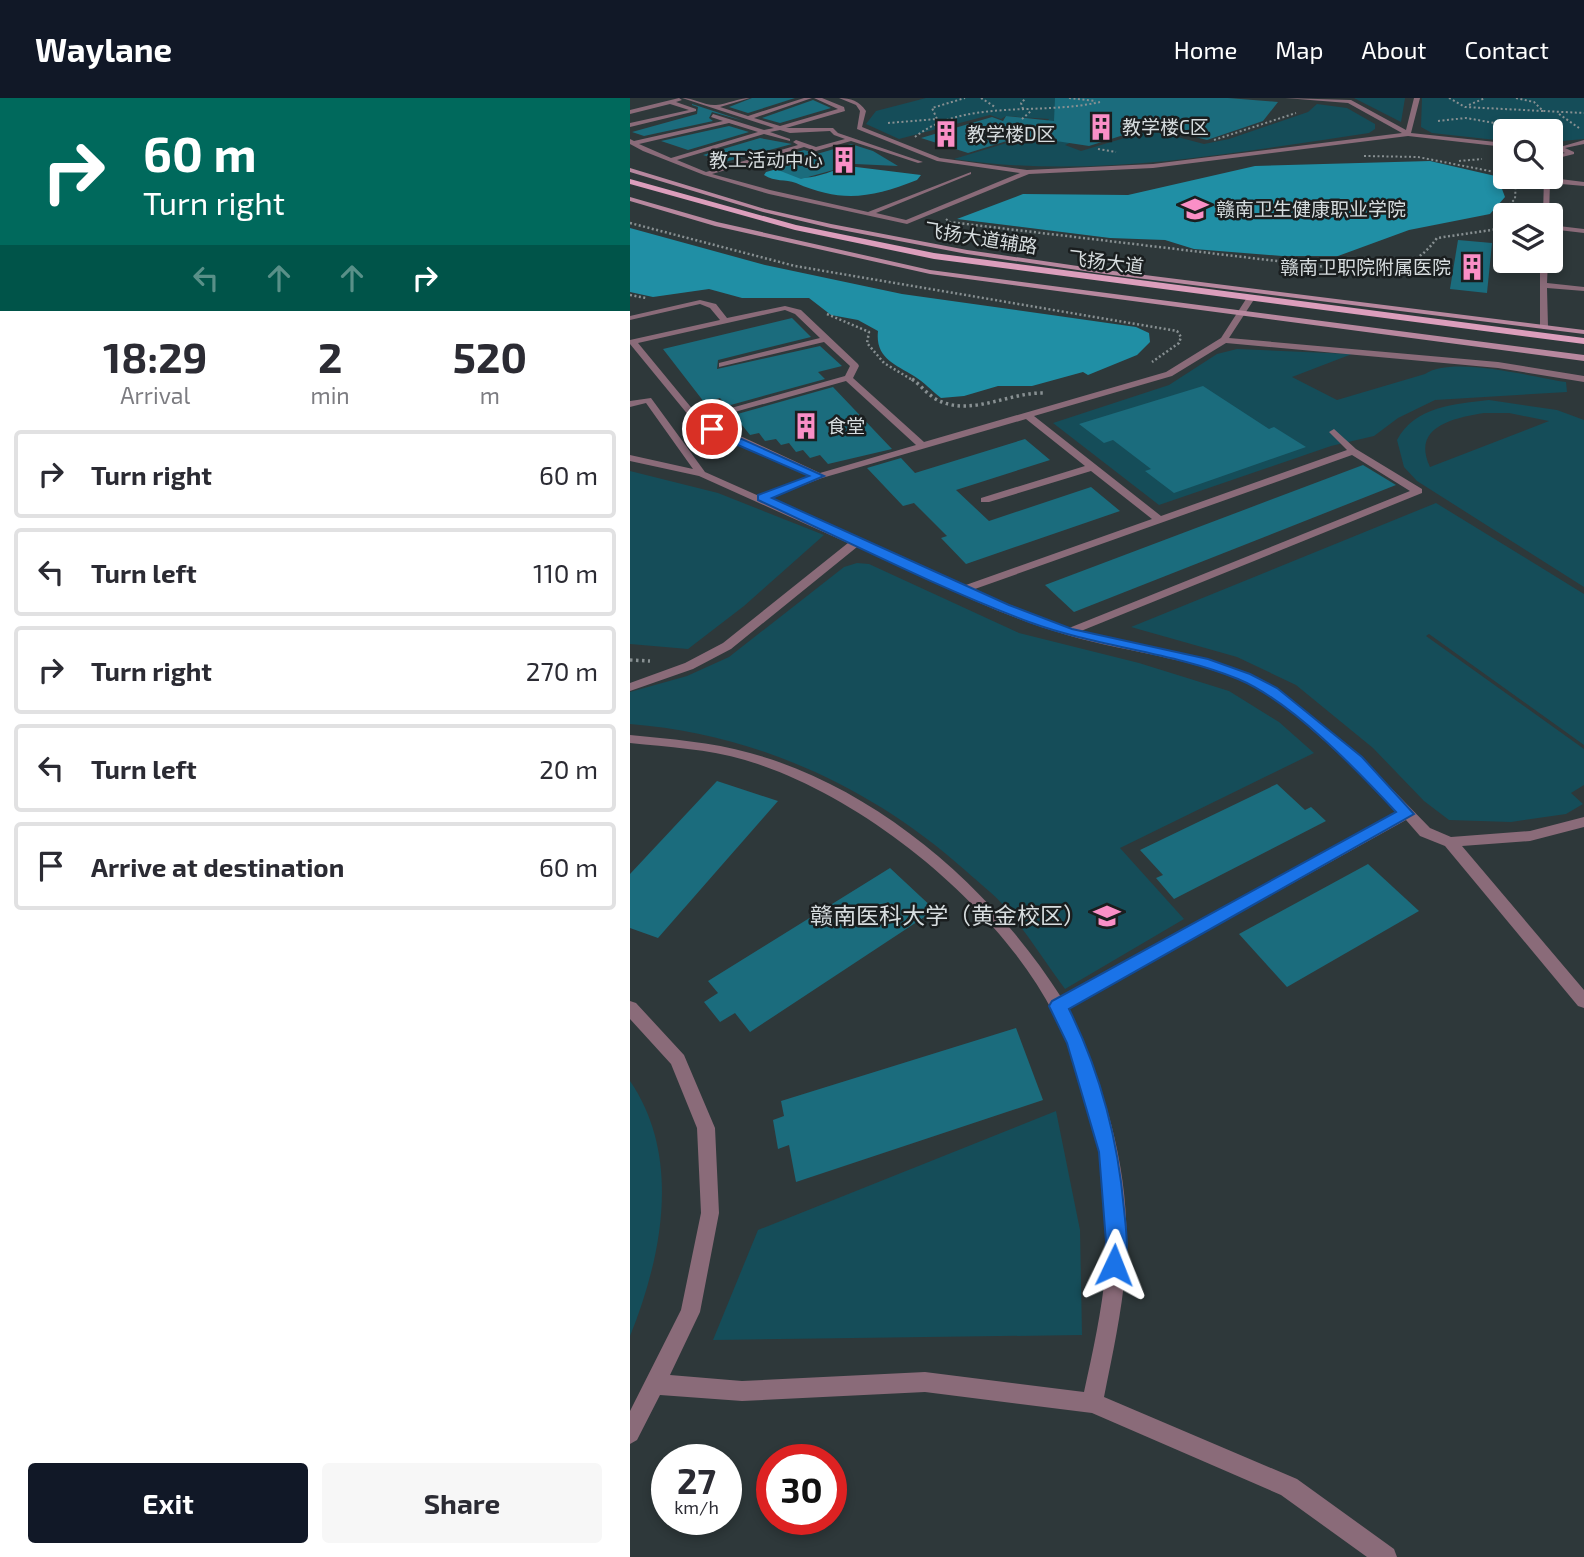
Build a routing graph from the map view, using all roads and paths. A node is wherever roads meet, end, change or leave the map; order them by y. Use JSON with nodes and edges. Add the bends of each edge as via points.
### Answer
{"nodes":[{"id":1,"x":686,"y":98,"type":"edge"},
{"id":2,"x":747,"y":98,"type":"edge"},
{"id":3,"x":809,"y":98,"type":"edge"},
{"id":4,"x":817,"y":98,"type":"edge"},
{"id":5,"x":842,"y":98,"type":"edge"},
{"id":6,"x":965,"y":98,"type":"edge"},
{"id":7,"x":981,"y":98,"type":"edge"},
{"id":8,"x":1026,"y":98,"type":"edge"},
{"id":9,"x":1069,"y":98,"type":"edge"},
{"id":10,"x":1288,"y":98,"type":"edge"},
{"id":11,"x":1417,"y":98,"type":"edge"},
{"id":12,"x":1449,"y":98,"type":"edge"},
{"id":13,"x":1485,"y":98,"type":"edge"},
{"id":14,"x":1516,"y":98,"type":"edge"},
{"id":15,"x":1317,"y":100,"type":"junction"},
{"id":16,"x":670,"y":102,"type":"junction"},
{"id":17,"x":715,"y":107,"type":"junction"},
{"id":18,"x":1465,"y":107,"type":"junction"},
{"id":19,"x":996,"y":108,"type":"junction"},
{"id":20,"x":842,"y":109,"type":"junction"},
{"id":21,"x":1023,"y":109,"type":"junction"},
{"id":22,"x":695,"y":110,"type":"junction"},
{"id":23,"x":1033,"y":110,"type":"junction"},
{"id":24,"x":630,"y":111,"type":"edge"},
{"id":25,"x":1543,"y":111,"type":"junction"},
{"id":26,"x":1584,"y":113,"type":"edge"},
{"id":27,"x":1559,"y":114,"type":"junction"},
{"id":28,"x":748,"y":118,"type":"junction"},
{"id":29,"x":937,"y":119,"type":"junction"},
{"id":30,"x":1022,"y":119,"type":"dead end"},
{"id":31,"x":728,"y":122,"type":"junction"},
{"id":32,"x":1493,"y":123,"type":"edge"},
{"id":33,"x":630,"y":125,"type":"edge"},
{"id":34,"x":780,"y":128,"type":"junction"},
{"id":35,"x":859,"y":128,"type":"junction"},
{"id":36,"x":831,"y":129,"type":"junction"},
{"id":37,"x":790,"y":131,"type":"junction"},
{"id":38,"x":761,"y":133,"type":"junction"},
{"id":39,"x":1572,"y":133,"type":"dead end"},
{"id":40,"x":1408,"y":134,"type":"junction"},
{"id":41,"x":788,"y":139,"type":"junction"},
{"id":42,"x":851,"y":139,"type":"junction"},
{"id":43,"x":1214,"y":140,"type":"dead end"},
{"id":44,"x":632,"y":142,"type":"edge"},
{"id":45,"x":1584,"y":142,"type":"edge"},
{"id":46,"x":1493,"y":144,"type":"edge"},
{"id":47,"x":803,"y":145,"type":"junction"},
{"id":48,"x":895,"y":145,"type":"junction"},
{"id":49,"x":1563,"y":147,"type":"joint"},
{"id":50,"x":1563,"y":156,"type":"edge"},
{"id":51,"x":1492,"y":158,"type":"dead end"},
{"id":52,"x":671,"y":160,"type":"junction"},
{"id":53,"x":1451,"y":161,"type":"dead end"},
{"id":54,"x":630,"y":170,"type":"edge"},
{"id":55,"x":1027,"y":172,"type":"junction"},
{"id":56,"x":969,"y":173,"type":"junction"},
{"id":57,"x":706,"y":174,"type":"junction"},
{"id":58,"x":983,"y":175,"type":"dead end"},
{"id":59,"x":997,"y":178,"type":"dead end"},
{"id":60,"x":657,"y":179,"type":"junction"},
{"id":61,"x":630,"y":180,"type":"edge"},
{"id":62,"x":1010,"y":180,"type":"junction"},
{"id":63,"x":1563,"y":181,"type":"edge"},
{"id":64,"x":1584,"y":184,"type":"edge"},
{"id":65,"x":630,"y":189,"type":"edge"},
{"id":66,"x":675,"y":195,"type":"junction"},
{"id":67,"x":630,"y":199,"type":"edge"},
{"id":68,"x":686,"y":205,"type":"junction"},
{"id":69,"x":868,"y":214,"type":"junction"},
{"id":70,"x":946,"y":221,"type":"dead end"},
{"id":71,"x":630,"y":223,"type":"edge"},
{"id":72,"x":715,"y":223,"type":"junction"},
{"id":73,"x":1563,"y":229,"type":"edge"},
{"id":74,"x":1493,"y":230,"type":"edge"},
{"id":75,"x":1584,"y":231,"type":"edge"},
{"id":76,"x":934,"y":256,"type":"junction"},
{"id":77,"x":994,"y":257,"type":"junction"},
{"id":78,"x":1082,"y":269,"type":"junction"},
{"id":79,"x":1544,"y":273,"type":"edge"},
{"id":80,"x":1135,"y":283,"type":"junction"},
{"id":81,"x":1090,"y":285,"type":"junction"},
{"id":82,"x":1544,"y":285,"type":"junction"},
{"id":83,"x":1037,"y":287,"type":"junction"},
{"id":84,"x":1584,"y":289,"type":"edge"},
{"id":85,"x":630,"y":295,"type":"edge"},
{"id":86,"x":648,"y":299,"type":"dead end"},
{"id":87,"x":1246,"y":306,"type":"junction"},
{"id":88,"x":825,"y":313,"type":"dead end"},
{"id":89,"x":630,"y":318,"type":"edge"},
{"id":90,"x":1414,"y":319,"type":"junction"},
{"id":91,"x":1479,"y":319,"type":"junction"},
{"id":92,"x":724,"y":320,"type":"junction"},
{"id":93,"x":1367,"y":321,"type":"junction"},
{"id":94,"x":1544,"y":327,"type":"junction"},
{"id":95,"x":1584,"y":332,"type":"edge"},
{"id":96,"x":825,"y":339,"type":"junction"},
{"id":97,"x":1434,"y":339,"type":"junction"},
{"id":98,"x":632,"y":340,"type":"edge"},
{"id":99,"x":1224,"y":340,"type":"junction"},
{"id":100,"x":1584,"y":341,"type":"edge"},
{"id":101,"x":1584,"y":351,"type":"edge"},
{"id":102,"x":1545,"y":353,"type":"junction"},
{"id":103,"x":645,"y":356,"type":"junction"},
{"id":104,"x":1584,"y":358,"type":"edge"},
{"id":105,"x":630,"y":360,"type":"edge"},
{"id":106,"x":1148,"y":364,"type":"dead end"},
{"id":107,"x":722,"y":365,"type":"dead end"},
{"id":108,"x":848,"y":378,"type":"junction"},
{"id":109,"x":1584,"y":379,"type":"edge"},
{"id":110,"x":1051,"y":394,"type":"dead end"},
{"id":111,"x":630,"y":404,"type":"edge"},
{"id":112,"x":1029,"y":417,"type":"junction"},
{"id":113,"x":697,"y":420,"type":"junction"},
{"id":114,"x":1334,"y":432,"type":"dead end"},
{"id":115,"x":924,"y":447,"type":"junction"},
{"id":116,"x":1353,"y":451,"type":"junction"},
{"id":117,"x":630,"y":458,"type":"edge"},
{"id":118,"x":1092,"y":467,"type":"junction"},
{"id":119,"x":702,"y":474,"type":"junction"},
{"id":120,"x":819,"y":476,"type":"junction"},
{"id":121,"x":762,"y":498,"type":"junction"},
{"id":122,"x":985,"y":500,"type":"dead end"},
{"id":123,"x":1157,"y":518,"type":"junction"},
{"id":124,"x":857,"y":541,"type":"junction"},
{"id":125,"x":964,"y":589,"type":"junction"},
{"id":126,"x":1069,"y":632,"type":"junction"},
{"id":127,"x":630,"y":687,"type":"edge"},
{"id":128,"x":630,"y":738,"type":"edge"},
{"id":129,"x":1406,"y":814,"type":"junction"},
{"id":130,"x":1584,"y":822,"type":"edge"},
{"id":131,"x":1450,"y":842,"type":"junction"},
{"id":132,"x":1584,"y":1001,"type":"edge"},
{"id":133,"x":1058,"y":1006,"type":"junction"},
{"id":134,"x":630,"y":1008,"type":"edge"},
{"id":135,"x":656,"y":1384,"type":"junction"},
{"id":136,"x":1092,"y":1404,"type":"junction"},
{"id":137,"x":630,"y":1433,"type":"edge"},
{"id":138,"x":1386,"y":1557,"type":"edge"}],
"edges":[{"from":1,"to":16,"type":"street"},
{"from":1,"to":17,"type":"street"},
{"from":2,"to":17,"type":"street"},
{"from":3,"to":28,"type":"street"},
{"from":4,"to":20,"type":"street"},
{"from":5,"to":35,"type":"street","via":[[863,111]]},
{"from":6,"to":29,"type":"path","via":[[932,107]]},
{"from":7,"to":19,"type":"path"},
{"from":8,"to":21,"type":"path","via":[[1021,103]]},
{"from":9,"to":23,"type":"path","via":[[1100,103]]},
{"from":10,"to":15,"type":"street"},
{"from":11,"to":40,"type":"street"},
{"from":12,"to":18,"type":"path"},
{"from":13,"to":18,"type":"path"},
{"from":14,"to":25,"type":"path","via":[[1534,102]]},
{"from":15,"to":40,"type":"street","via":[[1349,101]]},
{"from":15,"to":43,"type":"path","via":[[1303,111]]},
{"from":16,"to":22,"type":"street"},
{"from":16,"to":24,"type":"street"},
{"from":17,"to":28,"type":"street"},
{"from":18,"to":25,"type":"path"},
{"from":18,"to":32,"type":"path","via":[[1466,118]]},
{"from":19,"to":21,"type":"path"},
{"from":19,"to":29,"type":"path"},
{"from":20,"to":34,"type":"street"},
{"from":20,"to":36,"type":"street"},
{"from":21,"to":23,"type":"path"},
{"from":22,"to":31,"type":"street"},
{"from":22,"to":33,"type":"street"},
{"from":23,"to":30,"type":"path"},
{"from":25,"to":27,"type":"path"},
{"from":26,"to":27,"type":"path"},
{"from":27,"to":39,"type":"path","via":[[1579,128]]},
{"from":28,"to":34,"type":"street"},
{"from":29,"to":35,"type":"path"},
{"from":29,"to":48,"type":"path","via":[[914,139]]},
{"from":31,"to":38,"type":"street"},
{"from":31,"to":44,"type":"street"},
{"from":34,"to":37,"type":"street"},
{"from":34,"to":38,"type":"street"},
{"from":35,"to":36,"type":"street"},
{"from":35,"to":48,"type":"street"},
{"from":36,"to":37,"type":"street"},
{"from":36,"to":42,"type":"street"},
{"from":37,"to":41,"type":"street"},
{"from":38,"to":41,"type":"street"},
{"from":38,"to":52,"type":"street"},
{"from":40,"to":46,"type":"street"},
{"from":40,"to":55,"type":"street","via":[[1153,166]]},
{"from":41,"to":47,"type":"street"},
{"from":42,"to":47,"type":"street","via":[[816,149]]},
{"from":42,"to":56,"type":"street","via":[[897,156]]},
{"from":44,"to":52,"type":"street"},
{"from":45,"to":49,"type":"street"},
{"from":47,"to":57,"type":"street"},
{"from":48,"to":55,"type":"street","via":[[939,160]]},
{"from":49,"to":50,"type":"street","via":[[1570,151]]},
{"from":51,"to":53,"type":"path"},
{"from":52,"to":57,"type":"street"},
{"from":54,"to":60,"type":"street","name":"飞扬大道辅路"},
{"from":55,"to":62,"type":"street"},
{"from":56,"to":58,"type":"street"},
{"from":56,"to":69,"type":"street"},
{"from":57,"to":69,"type":"street"},
{"from":59,"to":62,"type":"street"},
{"from":60,"to":66,"type":"street"},
{"from":60,"to":77,"type":"street","name":"飞扬大道辅路","via":[[811,221]]},
{"from":61,"to":66,"type":"main road","name":"飞扬大道"},
{"from":62,"to":69,"type":"street","via":[[907,222]]},
{"from":63,"to":64,"type":"street"},
{"from":65,"to":68,"type":"main road","name":"飞扬大道"},
{"from":66,"to":76,"type":"main road","name":"飞扬大道","via":[[795,227]]},
{"from":67,"to":72,"type":"street","name":"飞扬大道辅路"},
{"from":68,"to":72,"type":"street"},
{"from":68,"to":81,"type":"main road","name":"飞扬大道","via":[[786,232],[939,264]]},
{"from":70,"to":74,"type":"path","via":[[1099,244],[1369,272],[1420,260],[1437,237]]},
{"from":71,"to":106,"type":"path","via":[[795,267],[1177,331],[1179,343]]},
{"from":72,"to":83,"type":"street","name":"飞扬大道辅路","via":[[930,272]]},
{"from":73,"to":75,"type":"street"},
{"from":76,"to":77,"type":"street"},
{"from":76,"to":80,"type":"main road","name":"飞扬大道"},
{"from":77,"to":78,"type":"street","name":"飞扬大道辅路"},
{"from":78,"to":80,"type":"street"},
{"from":78,"to":91,"type":"street","name":"飞扬大道辅路"},
{"from":79,"to":82,"type":"street"},
{"from":80,"to":87,"type":"main road","name":"飞扬大道"},
{"from":81,"to":83,"type":"street"},
{"from":81,"to":87,"type":"main road","name":"飞扬大道"},
{"from":82,"to":84,"type":"street"},
{"from":82,"to":94,"type":"street"},
{"from":83,"to":87,"type":"street","name":"飞扬大道辅路"},
{"from":85,"to":86,"type":"path"},
{"from":87,"to":90,"type":"main road","name":"飞扬大道"},
{"from":87,"to":93,"type":"main road","name":"飞扬大道"},
{"from":87,"to":97,"type":"street","name":"飞扬大道辅路"},
{"from":87,"to":99,"type":"street"},
{"from":88,"to":110,"type":"path","via":[[863,327],[869,332],[867,343],[884,366],[941,402],[967,406],[1017,392]]},
{"from":89,"to":92,"type":"street","via":[[700,302],[713,306]]},
{"from":90,"to":91,"type":"street"},
{"from":90,"to":100,"type":"main road","name":"飞扬大道"},
{"from":91,"to":94,"type":"street","name":"飞扬大道辅路"},
{"from":92,"to":96,"type":"street","via":[[785,308],[798,312]]},
{"from":92,"to":98,"type":"street"},
{"from":93,"to":97,"type":"street"},
{"from":93,"to":101,"type":"main road","name":"飞扬大道"},
{"from":94,"to":95,"type":"street","name":"飞扬大道辅路"},
{"from":96,"to":107,"type":"street"},
{"from":96,"to":108,"type":"street","via":[[855,366]]},
{"from":97,"to":102,"type":"street","name":"飞扬大道辅路"},
{"from":98,"to":103,"type":"street"},
{"from":99,"to":109,"type":"street","via":[[1498,365]]},
{"from":99,"to":112,"type":"street","via":[[1169,374]]},
{"from":101,"to":102,"type":"street"},
{"from":102,"to":104,"type":"street","name":"飞扬大道辅路"},
{"from":103,"to":105,"type":"street"},
{"from":103,"to":113,"type":"street"},
{"from":108,"to":113,"type":"street"},
{"from":108,"to":115,"type":"street"},
{"from":111,"to":119,"type":"street","via":[[648,400]]},
{"from":112,"to":115,"type":"street"},
{"from":112,"to":118,"type":"street"},
{"from":113,"to":120,"type":"street"},
{"from":114,"to":116,"type":"street"},
{"from":115,"to":120,"type":"street"},
{"from":116,"to":123,"type":"street"},
{"from":116,"to":126,"type":"street","via":[[1418,491]]},
{"from":117,"to":119,"type":"street"},
{"from":118,"to":122,"type":"street"},
{"from":118,"to":123,"type":"street"},
{"from":119,"to":121,"type":"street"},
{"from":120,"to":121,"type":"street"},
{"from":121,"to":124,"type":"street"},
{"from":123,"to":125,"type":"street"},
{"from":124,"to":125,"type":"street"},
{"from":124,"to":127,"type":"street","via":[[727,646],[689,666]]},
{"from":125,"to":126,"type":"street"},
{"from":126,"to":129,"type":"street","via":[[1208,664],[1272,691],[1357,761]]},
{"from":128,"to":133,"type":"street","via":[[751,757],[842,797],[890,826],[924,850],[977,903],[1031,964]]},
{"from":129,"to":131,"type":"street","via":[[1425,832]]},
{"from":129,"to":133,"type":"street"},
{"from":130,"to":131,"type":"street","via":[[1530,836]]},
{"from":131,"to":132,"type":"street"},
{"from":133,"to":136,"type":"street","via":[[1076,1043],[1109,1152],[1116,1229],[1107,1335]]},
{"from":134,"to":135,"type":"street","via":[[678,1060],[706,1128],[710,1213],[690,1312]]},
{"from":135,"to":136,"type":"street","via":[[742,1391],[925,1382]]},
{"from":135,"to":137,"type":"street"},
{"from":136,"to":138,"type":"street","via":[[1289,1487]]}]}
